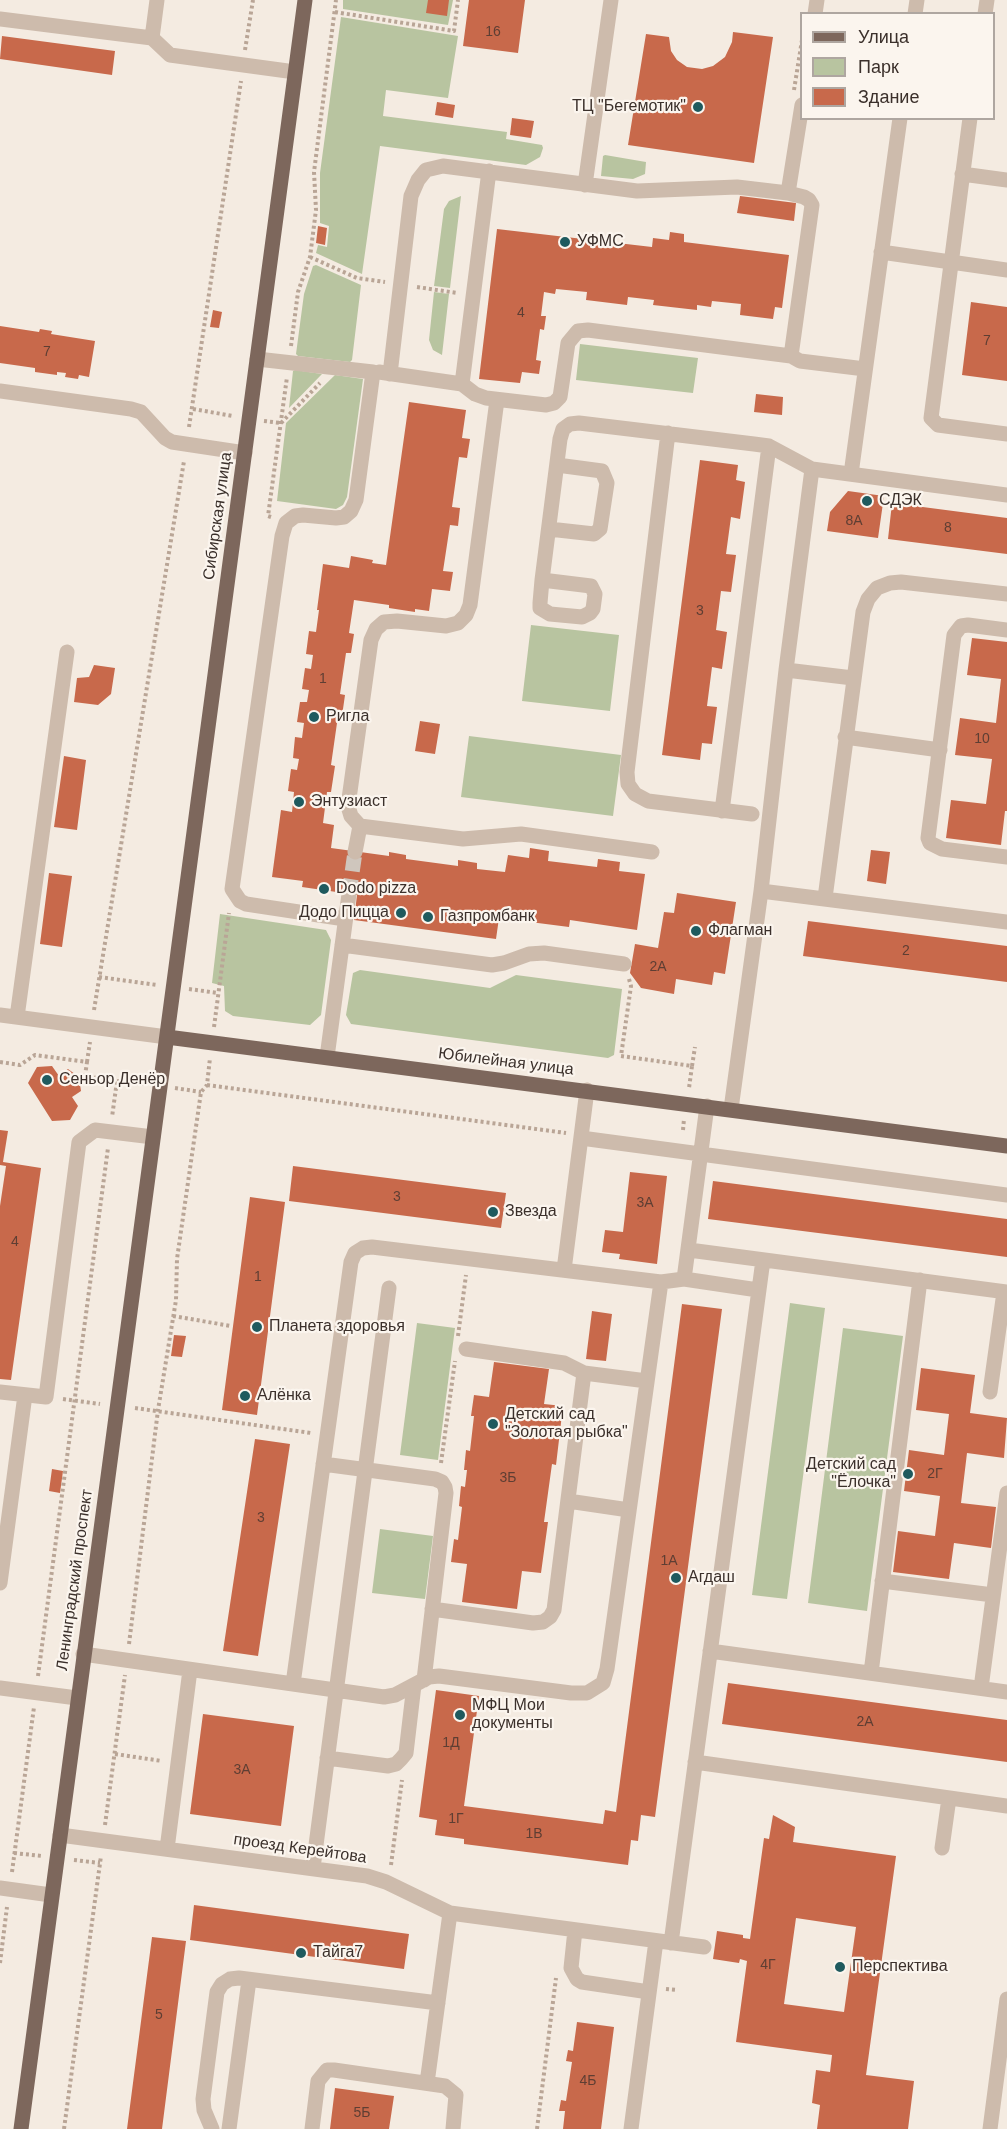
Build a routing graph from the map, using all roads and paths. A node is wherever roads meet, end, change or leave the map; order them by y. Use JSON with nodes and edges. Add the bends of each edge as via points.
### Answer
{"nodes":[{"id":1,"x":158,"y":0,"type":"edge"},
{"id":2,"x":253,"y":0,"type":"edge"},
{"id":3,"x":305,"y":0,"type":"edge"},
{"id":4,"x":336,"y":0,"type":"edge"},
{"id":5,"x":458,"y":0,"type":"edge"},
{"id":6,"x":611,"y":0,"type":"edge"},
{"id":7,"x":335,"y":12,"type":"junction"},
{"id":8,"x":0,"y":19,"type":"edge"},
{"id":9,"x":152,"y":38,"type":"junction"},
{"id":10,"x":243,"y":65,"type":"junction"},
{"id":11,"x":295,"y":72,"type":"junction"},
{"id":12,"x":800,"y":112,"type":"edge"},
{"id":13,"x":900,"y":120,"type":"edge"},
{"id":14,"x":970,"y":120,"type":"edge"},
{"id":15,"x":489,"y":171,"type":"junction"},
{"id":16,"x":962,"y":174,"type":"junction"},
{"id":17,"x":1007,"y":180,"type":"edge"},
{"id":18,"x":585,"y":184,"type":"junction"},
{"id":19,"x":788,"y":193,"type":"junction"},
{"id":20,"x":881,"y":252,"type":"junction"},
{"id":21,"x":950,"y":262,"type":"junction"},
{"id":22,"x":1007,"y":270,"type":"edge"},
{"id":23,"x":791,"y":356,"type":"junction"},
{"id":24,"x":257,"y":360,"type":"junction"},
{"id":25,"x":288,"y":363,"type":"junction"},
{"id":26,"x":336,"y":368,"type":"junction"},
{"id":27,"x":865,"y":369,"type":"junction"},
{"id":28,"x":373,"y":372,"type":"junction"},
{"id":29,"x":390,"y":374,"type":"junction"},
{"id":30,"x":462,"y":384,"type":"junction"},
{"id":31,"x":0,"y":391,"type":"edge"},
{"id":32,"x":497,"y":400,"type":"junction"},
{"id":33,"x":281,"y":423,"type":"junction"},
{"id":34,"x":668,"y":433,"type":"junction"},
{"id":35,"x":1007,"y":434,"type":"edge"},
{"id":36,"x":186,"y":444,"type":"junction"},
{"id":37,"x":769,"y":446,"type":"junction"},
{"id":38,"x":245,"y":453,"type":"junction"},
{"id":39,"x":556,"y":465,"type":"junction"},
{"id":40,"x":812,"y":469,"type":"junction"},
{"id":41,"x":851,"y":474,"type":"junction"},
{"id":42,"x":1007,"y":495,"type":"edge"},
{"id":43,"x":286,"y":524,"type":"junction"},
{"id":44,"x":549,"y":529,"type":"junction"},
{"id":45,"x":542,"y":580,"type":"dead end"},
{"id":46,"x":1007,"y":594,"type":"edge"},
{"id":47,"x":1007,"y":630,"type":"edge"},
{"id":48,"x":67,"y":652,"type":"dead end"},
{"id":49,"x":786,"y":670,"type":"junction"},
{"id":50,"x":853,"y":678,"type":"junction"},
{"id":51,"x":845,"y":737,"type":"junction"},
{"id":52,"x":940,"y":750,"type":"junction"},
{"id":53,"x":722,"y":811,"type":"junction"},
{"id":54,"x":752,"y":814,"type":"dead end"},
{"id":55,"x":360,"y":826,"type":"junction"},
{"id":56,"x":355,"y":852,"type":"tunnel mouth"},
{"id":57,"x":652,"y":852,"type":"dead end"},
{"id":58,"x":1007,"y":857,"type":"edge"},
{"id":59,"x":232,"y":889,"type":"junction"},
{"id":60,"x":761,"y":891,"type":"junction"},
{"id":61,"x":349,"y":894,"type":"tunnel mouth"},
{"id":62,"x":825,"y":898,"type":"junction"},
{"id":63,"x":345,"y":919,"type":"junction"},
{"id":64,"x":1007,"y":922,"type":"edge"},
{"id":65,"x":342,"y":945,"type":"junction"},
{"id":66,"x":624,"y":964,"type":"joint"},
{"id":67,"x":216,"y":1012,"type":"dead end"},
{"id":68,"x":0,"y":1015,"type":"edge"},
{"id":69,"x":17,"y":1017,"type":"junction"},
{"id":70,"x":92,"y":1027,"type":"junction"},
{"id":71,"x":166,"y":1037,"type":"junction"},
{"id":72,"x":695,"y":1047,"type":"dead end"},
{"id":73,"x":327,"y":1057,"type":"junction"},
{"id":74,"x":87,"y":1062,"type":"dead end"},
{"id":75,"x":692,"y":1066,"type":"junction"},
{"id":76,"x":587,"y":1090,"type":"junction"},
{"id":77,"x":686,"y":1103,"type":"junction"},
{"id":78,"x":706,"y":1106,"type":"junction"},
{"id":79,"x":731,"y":1109,"type":"junction"},
{"id":80,"x":683,"y":1130,"type":"dead end"},
{"id":81,"x":581,"y":1136,"type":"junction"},
{"id":82,"x":153,"y":1137,"type":"junction"},
{"id":83,"x":1007,"y":1146,"type":"edge"},
{"id":84,"x":700,"y":1154,"type":"junction"},
{"id":85,"x":1007,"y":1195,"type":"edge"},
{"id":86,"x":688,"y":1250,"type":"junction"},
{"id":87,"x":468,"y":1259,"type":"junction"},
{"id":88,"x":763,"y":1260,"type":"junction"},
{"id":89,"x":564,"y":1270,"type":"junction"},
{"id":90,"x":684,"y":1280,"type":"junction"},
{"id":91,"x":920,"y":1280,"type":"junction"},
{"id":92,"x":661,"y":1282,"type":"junction"},
{"id":93,"x":389,"y":1288,"type":"dead end"},
{"id":94,"x":758,"y":1290,"type":"junction"},
{"id":95,"x":1006,"y":1292,"type":"edge"},
{"id":96,"x":173,"y":1316,"type":"junction"},
{"id":97,"x":231,"y":1326,"type":"dead end"},
{"id":98,"x":460,"y":1348,"type":"junction"},
{"id":99,"x":584,"y":1373,"type":"junction"},
{"id":100,"x":648,"y":1381,"type":"junction"},
{"id":101,"x":0,"y":1392,"type":"edge"},
{"id":102,"x":990,"y":1392,"type":"dead end"},
{"id":103,"x":25,"y":1395,"type":"junction"},
{"id":104,"x":46,"y":1397,"type":"junction"},
{"id":105,"x":117,"y":1406,"type":"junction"},
{"id":106,"x":158,"y":1410,"type":"junction"},
{"id":107,"x":327,"y":1435,"type":"junction"},
{"id":108,"x":323,"y":1464,"type":"junction"},
{"id":109,"x":365,"y":1470,"type":"junction"},
{"id":110,"x":439,"y":1481,"type":"junction"},
{"id":111,"x":1007,"y":1493,"type":"edge"},
{"id":112,"x":568,"y":1501,"type":"junction"},
{"id":113,"x":629,"y":1510,"type":"junction"},
{"id":114,"x":60,"y":1511,"type":"dead end"},
{"id":115,"x":882,"y":1581,"type":"junction"},
{"id":116,"x":0,"y":1582,"type":"edge"},
{"id":117,"x":993,"y":1595,"type":"junction"},
{"id":118,"x":432,"y":1609,"type":"junction"},
{"id":119,"x":710,"y":1651,"type":"junction"},
{"id":120,"x":83,"y":1654,"type":"junction"},
{"id":121,"x":127,"y":1661,"type":"junction"},
{"id":122,"x":190,"y":1670,"type":"junction"},
{"id":123,"x":871,"y":1673,"type":"junction"},
{"id":124,"x":419,"y":1682,"type":"junction"},
{"id":125,"x":293,"y":1684,"type":"junction"},
{"id":126,"x":0,"y":1688,"type":"edge"},
{"id":127,"x":981,"y":1688,"type":"junction"},
{"id":128,"x":336,"y":1691,"type":"junction"},
{"id":129,"x":1007,"y":1692,"type":"edge"},
{"id":130,"x":36,"y":1693,"type":"junction"},
{"id":131,"x":77,"y":1698,"type":"junction"},
{"id":132,"x":406,"y":1753,"type":"junction"},
{"id":133,"x":115,"y":1754,"type":"junction"},
{"id":134,"x":327,"y":1758,"type":"junction"},
{"id":135,"x":695,"y":1762,"type":"junction"},
{"id":136,"x":178,"y":1763,"type":"junction"},
{"id":137,"x":949,"y":1798,"type":"junction"},
{"id":138,"x":1007,"y":1806,"type":"edge"},
{"id":139,"x":60,"y":1834,"type":"junction"},
{"id":140,"x":103,"y":1840,"type":"junction"},
{"id":141,"x":942,"y":1848,"type":"dead end"},
{"id":142,"x":167,"y":1849,"type":"junction"},
{"id":143,"x":313,"y":1868,"type":"junction"},
{"id":144,"x":388,"y":1883,"type":"junction"},
{"id":145,"x":5,"y":1889,"type":"edge"},
{"id":146,"x":51,"y":1895,"type":"junction"},
{"id":147,"x":450,"y":1913,"type":"junction"},
{"id":148,"x":575,"y":1930,"type":"junction"},
{"id":149,"x":663,"y":1942,"type":"junction"},
{"id":150,"x":704,"y":1947,"type":"dead end"},
{"id":151,"x":0,"y":1963,"type":"edge"},
{"id":152,"x":556,"y":1976,"type":"dead end"},
{"id":153,"x":249,"y":1980,"type":"junction"},
{"id":154,"x":649,"y":1992,"type":"junction"},
{"id":155,"x":1007,"y":1999,"type":"edge"},
{"id":156,"x":438,"y":2003,"type":"junction"},
{"id":157,"x":427,"y":2083,"type":"junction"},
{"id":158,"x":21,"y":2129,"type":"edge"},
{"id":159,"x":64,"y":2129,"type":"edge"},
{"id":160,"x":212,"y":2129,"type":"edge"},
{"id":161,"x":229,"y":2129,"type":"edge"},
{"id":162,"x":312,"y":2129,"type":"edge"},
{"id":163,"x":453,"y":2129,"type":"edge"},
{"id":164,"x":537,"y":2129,"type":"edge"},
{"id":165,"x":631,"y":2129,"type":"edge"},
{"id":166,"x":990,"y":2129,"type":"edge"}],
"edges":[{"from":1,"to":9,"type":"street"},
{"from":2,"to":10,"type":"path"},
{"from":3,"to":11,"type":"main road","name":"Сибирская улица"},
{"from":4,"to":7,"type":"path"},
{"from":5,"to":7,"type":"path","via":[[454,31]]},
{"from":6,"to":18,"type":"street"},
{"from":7,"to":25,"type":"path","via":[[314,172],[316,210],[310,257],[298,292]]},
{"from":8,"to":9,"type":"street"},
{"from":9,"to":10,"type":"street","via":[[170,55]]},
{"from":10,"to":11,"type":"street"},
{"from":10,"to":36,"type":"path"},
{"from":11,"to":24,"type":"main road","name":"Сибирская улица"},
{"from":12,"to":19,"type":"street"},
{"from":13,"to":20,"type":"street"},
{"from":14,"to":16,"type":"street"},
{"from":15,"to":18,"type":"street"},
{"from":15,"to":29,"type":"street","via":[[443,166],[426,170],[418,180],[411,196]]},
{"from":15,"to":30,"type":"street"},
{"from":16,"to":17,"type":"street"},
{"from":16,"to":21,"type":"street"},
{"from":18,"to":19,"type":"street","via":[[637,191],[737,187]]},
{"from":19,"to":23,"type":"street","via":[[804,197],[812,205]]},
{"from":20,"to":21,"type":"street"},
{"from":20,"to":27,"type":"street"},
{"from":21,"to":22,"type":"street"},
{"from":21,"to":35,"type":"street","via":[[931,418],[938,425]]},
{"from":23,"to":27,"type":"street","via":[[800,361]]},
{"from":23,"to":32,"type":"street","via":[[578,331],[568,343],[560,397],[546,405]]},
{"from":24,"to":25,"type":"street"},
{"from":24,"to":38,"type":"main road","name":"Сибирская улица"},
{"from":25,"to":26,"type":"street"},
{"from":25,"to":33,"type":"path"},
{"from":26,"to":28,"type":"street"},
{"from":26,"to":33,"type":"path"},
{"from":27,"to":41,"type":"street"},
{"from":28,"to":29,"type":"street"},
{"from":28,"to":43,"type":"street","via":[[356,500],[351,511],[336,518],[303,514]]},
{"from":29,"to":30,"type":"street"},
{"from":30,"to":32,"type":"street","via":[[474,394]]},
{"from":31,"to":36,"type":"street","via":[[131,409],[141,412],[165,438]]},
{"from":32,"to":55,"type":"street","via":[[466,615],[458,623],[446,626],[384,622],[371,640],[348,806]]},
{"from":33,"to":43,"type":"path","via":[[268,516]]},
{"from":34,"to":37,"type":"street"},
{"from":34,"to":39,"type":"street","via":[[570,424],[563,429]]},
{"from":34,"to":53,"type":"street","via":[[628,784],[648,801]]},
{"from":36,"to":38,"type":"street"},
{"from":36,"to":70,"type":"path"},
{"from":37,"to":40,"type":"street"},
{"from":37,"to":53,"type":"street"},
{"from":38,"to":71,"type":"main road","name":"Сибирская улица"},
{"from":39,"to":44,"type":"street"},
{"from":39,"to":44,"type":"street","via":[[602,471],[607,483],[600,529],[594,534]]},
{"from":40,"to":41,"type":"street"},
{"from":40,"to":49,"type":"street"},
{"from":41,"to":42,"type":"street"},
{"from":43,"to":59,"type":"street"},
{"from":44,"to":45,"type":"street"},
{"from":46,"to":50,"type":"street","via":[[902,582],[877,588],[863,612]]},
{"from":47,"to":52,"type":"street","via":[[968,625],[961,626],[954,635]]},
{"from":48,"to":69,"type":"street"},
{"from":49,"to":50,"type":"street"},
{"from":49,"to":60,"type":"street"},
{"from":50,"to":51,"type":"street"},
{"from":51,"to":52,"type":"street"},
{"from":51,"to":62,"type":"street"},
{"from":52,"to":58,"type":"street","via":[[930,843],[942,849]]},
{"from":53,"to":54,"type":"street"},
{"from":55,"to":56,"type":"street"},
{"from":55,"to":57,"type":"street","via":[[463,839],[521,834]]},
{"from":59,"to":63,"type":"street","via":[[246,904]]},
{"from":59,"to":67,"type":"path"},
{"from":60,"to":62,"type":"street"},
{"from":60,"to":79,"type":"street"},
{"from":61,"to":63,"type":"street"},
{"from":62,"to":64,"type":"street"},
{"from":63,"to":65,"type":"street"},
{"from":65,"to":66,"type":"street","via":[[492,965],[544,953]]},
{"from":65,"to":73,"type":"street"},
{"from":66,"to":75,"type":"path","via":[[631,986],[621,1056]]},
{"from":68,"to":69,"type":"street","name":"Юбилейная улица"},
{"from":69,"to":70,"type":"street","name":"Юбилейная улица"},
{"from":70,"to":71,"type":"street","name":"Юбилейная улица"},
{"from":70,"to":74,"type":"path"},
{"from":71,"to":73,"type":"main road","name":"Юбилейная улица"},
{"from":71,"to":82,"type":"main road","name":"Ленинградский проспект"},
{"from":72,"to":75,"type":"path"},
{"from":73,"to":76,"type":"main road","name":"Юбилейная улица"},
{"from":75,"to":77,"type":"path"},
{"from":76,"to":77,"type":"main road","name":"Юбилейная улица"},
{"from":76,"to":81,"type":"street"},
{"from":77,"to":78,"type":"main road","name":"Юбилейная улица"},
{"from":77,"to":80,"type":"path"},
{"from":78,"to":79,"type":"main road","name":"Юбилейная улица"},
{"from":78,"to":84,"type":"street"},
{"from":79,"to":83,"type":"main road","name":"Юбилейная улица"},
{"from":81,"to":84,"type":"street"},
{"from":81,"to":89,"type":"street"},
{"from":81,"to":96,"type":"path","via":[[207,1085],[199,1103]]},
{"from":82,"to":104,"type":"street","via":[[94,1130],[79,1142]]},
{"from":82,"to":105,"type":"main road","name":"Ленинградский проспект"},
{"from":84,"to":85,"type":"street"},
{"from":84,"to":86,"type":"street"},
{"from":86,"to":88,"type":"street"},
{"from":86,"to":90,"type":"street"},
{"from":87,"to":89,"type":"street"},
{"from":87,"to":98,"type":"path"},
{"from":87,"to":107,"type":"street","via":[[372,1247],[355,1253]]},
{"from":88,"to":91,"type":"street"},
{"from":88,"to":94,"type":"street"},
{"from":89,"to":92,"type":"street"},
{"from":90,"to":92,"type":"street"},
{"from":90,"to":94,"type":"street"},
{"from":91,"to":95,"type":"street"},
{"from":91,"to":115,"type":"street"},
{"from":92,"to":100,"type":"street"},
{"from":93,"to":109,"type":"street"},
{"from":94,"to":119,"type":"street"},
{"from":95,"to":102,"type":"street"},
{"from":96,"to":97,"type":"path"},
{"from":96,"to":106,"type":"path"},
{"from":98,"to":99,"type":"street","via":[[564,1363]]},
{"from":98,"to":110,"type":"path"},
{"from":99,"to":100,"type":"street"},
{"from":99,"to":112,"type":"street"},
{"from":100,"to":113,"type":"street"},
{"from":101,"to":103,"type":"street"},
{"from":103,"to":104,"type":"street"},
{"from":103,"to":116,"type":"street"},
{"from":104,"to":105,"type":"path"},
{"from":105,"to":106,"type":"path"},
{"from":105,"to":120,"type":"main road","name":"Ленинградский проспект"},
{"from":106,"to":107,"type":"path"},
{"from":106,"to":121,"type":"path"},
{"from":107,"to":108,"type":"street"},
{"from":108,"to":109,"type":"street"},
{"from":108,"to":125,"type":"street"},
{"from":109,"to":110,"type":"street"},
{"from":109,"to":128,"type":"street"},
{"from":110,"to":118,"type":"street","via":[[446,1493]]},
{"from":111,"to":117,"type":"street"},
{"from":112,"to":113,"type":"street"},
{"from":112,"to":118,"type":"street","via":[[550,1617],[533,1623]]},
{"from":113,"to":124,"type":"street","via":[[603,1683],[587,1693],[571,1693],[439,1676]]},
{"from":114,"to":130,"type":"path"},
{"from":115,"to":117,"type":"street"},
{"from":115,"to":123,"type":"street"},
{"from":117,"to":127,"type":"street"},
{"from":118,"to":124,"type":"street"},
{"from":119,"to":123,"type":"street"},
{"from":119,"to":135,"type":"street"},
{"from":120,"to":121,"type":"street"},
{"from":120,"to":131,"type":"main road","name":"Ленинградский проспект"},
{"from":121,"to":122,"type":"street"},
{"from":121,"to":133,"type":"path"},
{"from":122,"to":125,"type":"street"},
{"from":122,"to":136,"type":"street"},
{"from":123,"to":127,"type":"street"},
{"from":124,"to":128,"type":"street","via":[[384,1697]]},
{"from":124,"to":132,"type":"street"},
{"from":125,"to":128,"type":"street"},
{"from":126,"to":130,"type":"street"},
{"from":127,"to":129,"type":"street"},
{"from":128,"to":134,"type":"street"},
{"from":130,"to":131,"type":"street"},
{"from":130,"to":145,"type":"path"},
{"from":131,"to":139,"type":"main road","name":"Ленинградский проспект"},
{"from":132,"to":134,"type":"street","via":[[396,1764],[388,1766]]},
{"from":132,"to":144,"type":"path"},
{"from":133,"to":136,"type":"path"},
{"from":133,"to":140,"type":"path"},
{"from":134,"to":143,"type":"street"},
{"from":135,"to":137,"type":"street"},
{"from":135,"to":149,"type":"street"},
{"from":136,"to":142,"type":"street"},
{"from":137,"to":138,"type":"street"},
{"from":137,"to":141,"type":"street"},
{"from":139,"to":140,"type":"street","name":"проезд Керейтова"},
{"from":139,"to":146,"type":"main road","name":"Ленинградский проспект"},
{"from":140,"to":142,"type":"street","name":"проезд Керейтова"},
{"from":140,"to":159,"type":"path"},
{"from":142,"to":143,"type":"street","name":"проезд Керейтова"},
{"from":143,"to":144,"type":"street","name":"проезд Керейтова"},
{"from":144,"to":147,"type":"street","name":"проезд Керейтова"},
{"from":145,"to":146,"type":"street"},
{"from":145,"to":151,"type":"path"},
{"from":146,"to":158,"type":"main road","name":"Ленинградский проспект"},
{"from":147,"to":148,"type":"street","name":"проезд Керейтова"},
{"from":147,"to":156,"type":"street"},
{"from":148,"to":149,"type":"street","name":"проезд Керейтова"},
{"from":148,"to":154,"type":"street","via":[[571,1968],[577,1979]]},
{"from":149,"to":150,"type":"street","name":"проезд Керейтова"},
{"from":149,"to":154,"type":"street"},
{"from":152,"to":164,"type":"path"},
{"from":153,"to":156,"type":"street"},
{"from":153,"to":160,"type":"street","via":[[230,1979],[217,1992],[203,2099]]},
{"from":153,"to":161,"type":"street"},
{"from":154,"to":165,"type":"street"},
{"from":155,"to":166,"type":"street"},
{"from":156,"to":157,"type":"street"},
{"from":157,"to":162,"type":"street","via":[[327,2070],[318,2081]]},
{"from":157,"to":163,"type":"street","via":[[446,2086],[456,2095]]}]}
